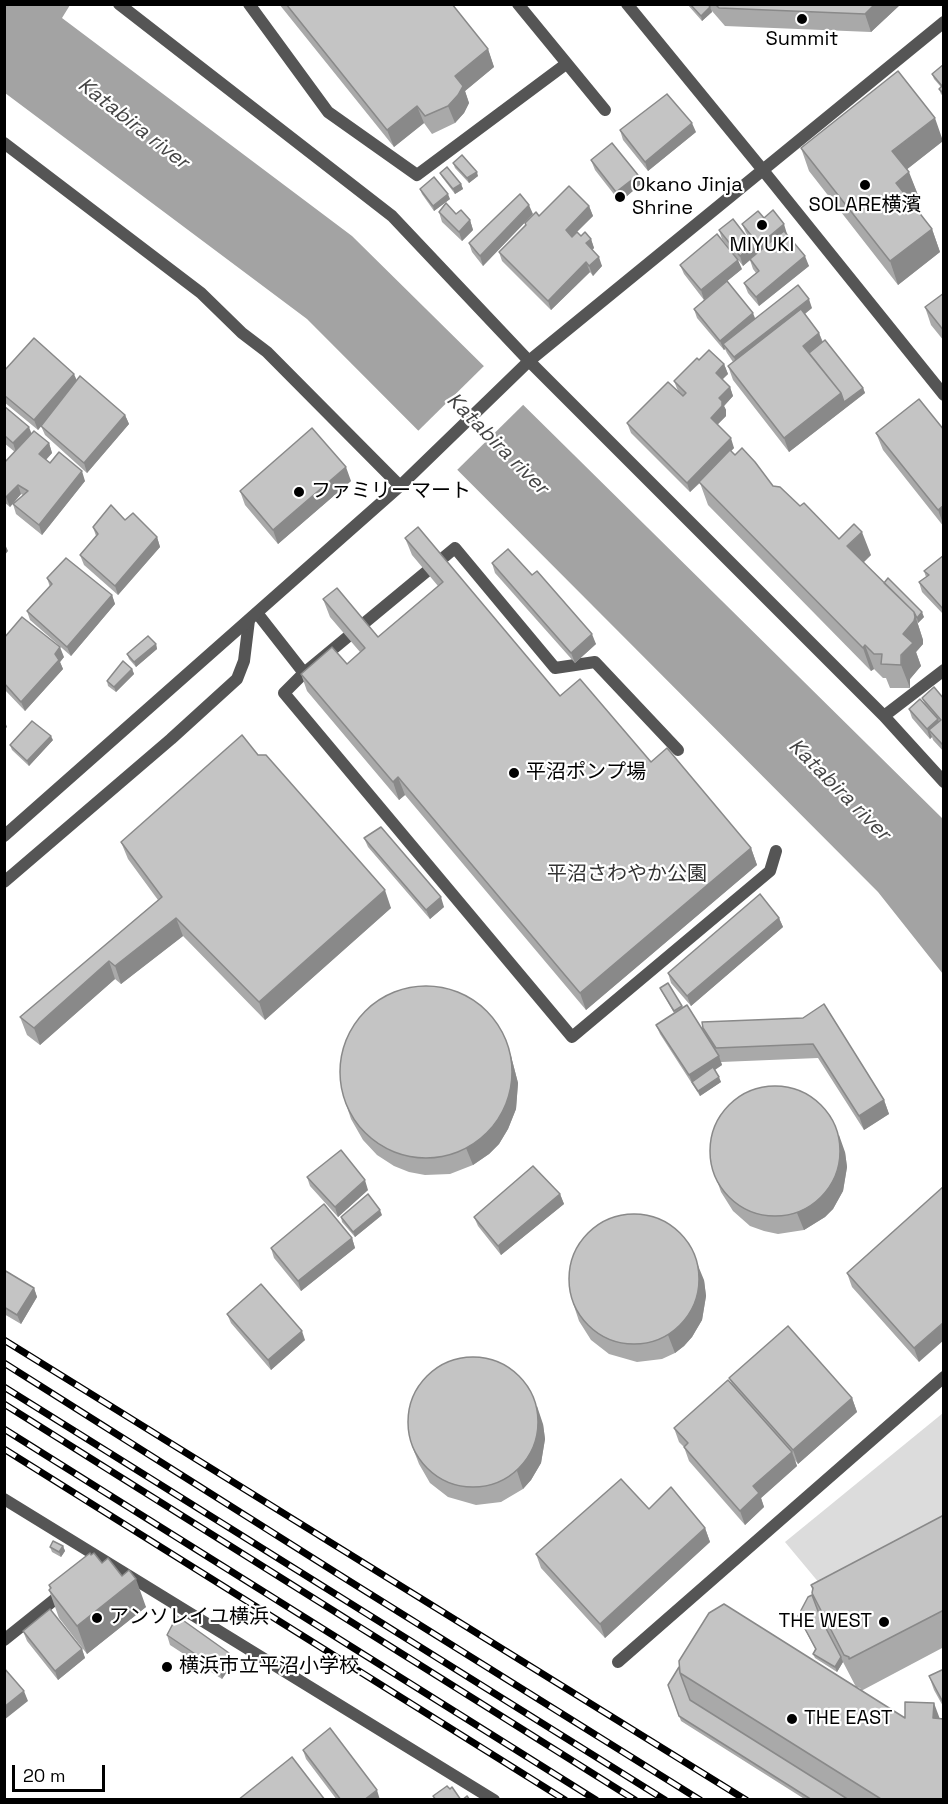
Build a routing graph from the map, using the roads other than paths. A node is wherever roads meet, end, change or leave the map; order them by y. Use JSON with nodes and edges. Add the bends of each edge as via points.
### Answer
{"nodes":[{"id":1,"x":119,"y":4,"type":"edge"},
{"id":2,"x":249,"y":4,"type":"edge"},
{"id":3,"x":518,"y":4,"type":"edge"},
{"id":4,"x":627,"y":4,"type":"edge"},
{"id":5,"x":944,"y":22,"type":"edge"},
{"id":6,"x":566,"y":64,"type":"junction"},
{"id":7,"x":605,"y":110,"type":"dead end"},
{"id":8,"x":4,"y":143,"type":"edge"},
{"id":9,"x":762,"y":169,"type":"junction"},
{"id":10,"x":529,"y":361,"type":"junction"},
{"id":11,"x":944,"y":395,"type":"edge"},
{"id":12,"x":400,"y":486,"type":"junction"},
{"id":13,"x":253,"y":616,"type":"junction"},
{"id":14,"x":944,"y":670,"type":"edge"},
{"id":15,"x":304,"y":673,"type":"junction"},
{"id":16,"x":884,"y":716,"type":"junction"},
{"id":17,"x":678,"y":750,"type":"dead end"},
{"id":18,"x":944,"y":782,"type":"edge"},
{"id":19,"x":4,"y":836,"type":"edge"},
{"id":20,"x":776,"y":851,"type":"dead end"},
{"id":21,"x":4,"y":882,"type":"edge"},
{"id":22,"x":944,"y":1377,"type":"edge"},
{"id":23,"x":4,"y":1498,"type":"edge"},
{"id":24,"x":77,"y":1581,"type":"edge"},
{"id":25,"x":4,"y":1640,"type":"edge"},
{"id":26,"x":618,"y":1662,"type":"dead end"},
{"id":27,"x":494,"y":1800,"type":"edge"}],
"edges":[{"from":1,"to":10,"type":"street","via":[[392,216]]},
{"from":2,"to":6,"type":"street","via":[[328,112],[417,175]]},
{"from":3,"to":6,"type":"street"},
{"from":4,"to":9,"type":"street"},
{"from":5,"to":9,"type":"street"},
{"from":6,"to":7,"type":"street"},
{"from":8,"to":12,"type":"street","via":[[201,293],[267,352]]},
{"from":9,"to":10,"type":"street"},
{"from":9,"to":11,"type":"street"},
{"from":10,"to":12,"type":"street"},
{"from":10,"to":16,"type":"street"},
{"from":12,"to":13,"type":"street"},
{"from":13,"to":15,"type":"street"},
{"from":13,"to":19,"type":"street"},
{"from":13,"to":21,"type":"street","via":[[237,679]]},
{"from":14,"to":16,"type":"street"},
{"from":15,"to":17,"type":"street","via":[[455,548],[555,668],[595,662]]},
{"from":15,"to":20,"type":"street","via":[[284,693],[572,1037],[770,871]]},
{"from":16,"to":18,"type":"street"},
{"from":22,"to":26,"type":"street"},
{"from":23,"to":27,"type":"street","via":[[100,1563]]},
{"from":24,"to":25,"type":"street"}]}
